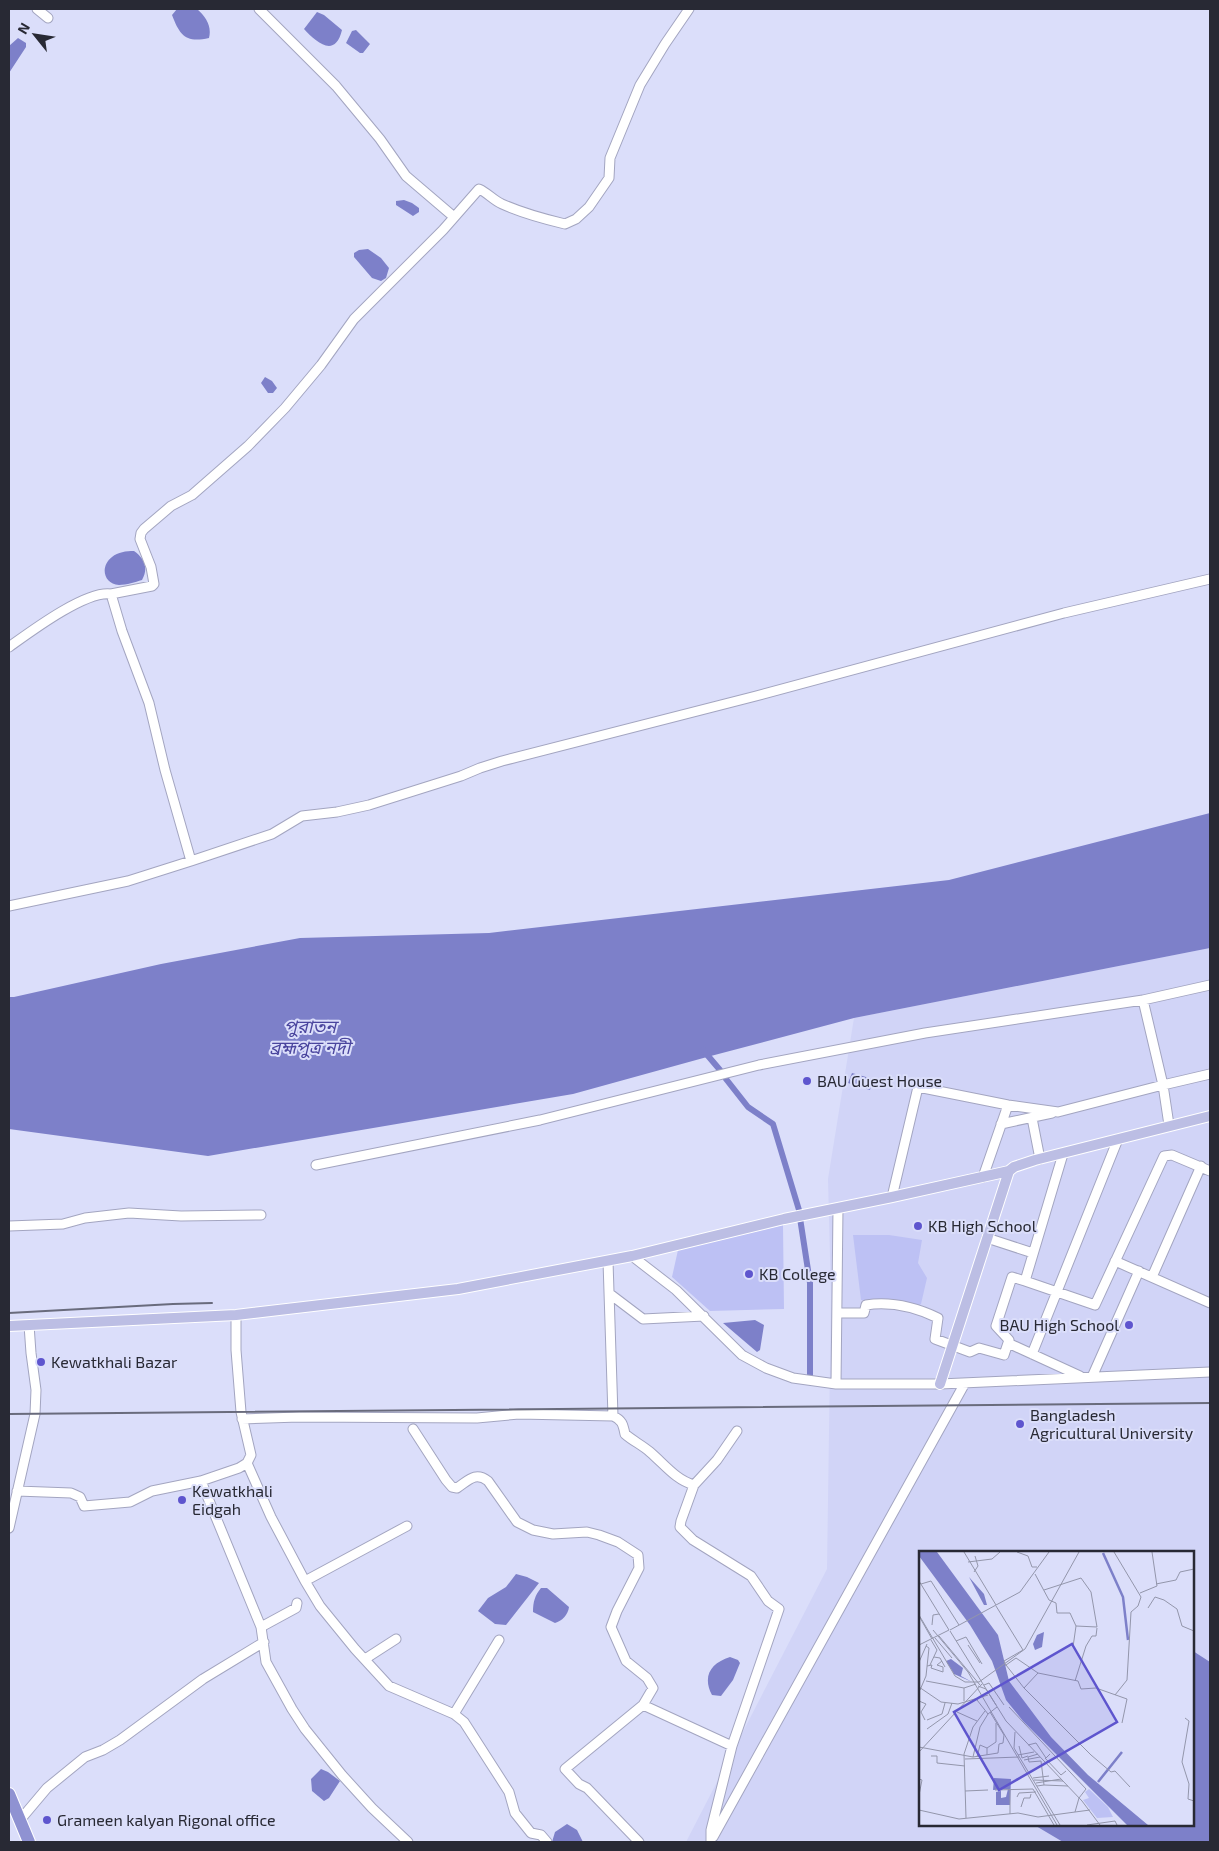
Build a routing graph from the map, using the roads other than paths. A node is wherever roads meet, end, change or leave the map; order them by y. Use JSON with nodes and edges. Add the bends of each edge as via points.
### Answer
{"nodes":[{"id":1,"x":37,"y":9,"type":"edge"},
{"id":2,"x":259,"y":9,"type":"edge"},
{"id":3,"x":689,"y":9,"type":"edge"},
{"id":4,"x":48,"y":18,"type":"dead end"},
{"id":5,"x":454,"y":217,"type":"junction"},
{"id":6,"x":1210,"y":579,"type":"edge"},
{"id":7,"x":111,"y":594,"type":"junction"},
{"id":8,"x":9,"y":647,"type":"edge"},
{"id":9,"x":191,"y":861,"type":"junction"},
{"id":10,"x":9,"y":906,"type":"edge"},
{"id":11,"x":1210,"y":985,"type":"edge"},
{"id":12,"x":1143,"y":1000,"type":"junction"},
{"id":13,"x":1210,"y":1074,"type":"edge"},
{"id":14,"x":1163,"y":1086,"type":"junction"},
{"id":15,"x":1008,"y":1105,"type":"junction"},
{"id":16,"x":1058,"y":1112,"type":"junction"},
{"id":17,"x":1210,"y":1116,"type":"edge"},
{"id":18,"x":1032,"y":1118,"type":"junction"},
{"id":19,"x":1001,"y":1124,"type":"junction"},
{"id":20,"x":1169,"y":1125,"type":"junction"},
{"id":21,"x":1118,"y":1139,"type":"junction"},
{"id":22,"x":1063,"y":1154,"type":"junction"},
{"id":23,"x":1040,"y":1159,"type":"junction"},
{"id":24,"x":316,"y":1165,"type":"dead end"},
{"id":25,"x":1207,"y":1168,"type":"edge"},
{"id":26,"x":1009,"y":1171,"type":"junction"},
{"id":27,"x":983,"y":1177,"type":"junction"},
{"id":28,"x":892,"y":1197,"type":"junction"},
{"id":29,"x":838,"y":1208,"type":"junction"},
{"id":30,"x":262,"y":1216,"type":"dead end"},
{"id":31,"x":9,"y":1226,"type":"edge"},
{"id":32,"x":987,"y":1238,"type":"junction"},
{"id":33,"x":1033,"y":1253,"type":"junction"},
{"id":34,"x":632,"y":1256,"type":"junction"},
{"id":35,"x":608,"y":1261,"type":"junction"},
{"id":36,"x":1116,"y":1261,"type":"junction"},
{"id":37,"x":1139,"y":1272,"type":"junction"},
{"id":38,"x":1152,"y":1277,"type":"junction"},
{"id":39,"x":1025,"y":1281,"type":"junction"},
{"id":40,"x":1057,"y":1292,"type":"junction"},
{"id":41,"x":610,"y":1294,"type":"junction"},
{"id":42,"x":1210,"y":1303,"type":"edge"},
{"id":43,"x":837,"y":1312,"type":"junction"},
{"id":44,"x":236,"y":1315,"type":"junction"},
{"id":45,"x":704,"y":1316,"type":"junction"},
{"id":46,"x":29,"y":1325,"type":"junction"},
{"id":47,"x":9,"y":1326,"type":"edge"},
{"id":48,"x":1008,"y":1343,"type":"junction"},
{"id":49,"x":953,"y":1345,"type":"junction"},
{"id":50,"x":1032,"y":1354,"type":"junction"},
{"id":51,"x":1210,"y":1372,"type":"edge"},
{"id":52,"x":1088,"y":1377,"type":"junction"},
{"id":53,"x":965,"y":1383,"type":"junction"},
{"id":54,"x":836,"y":1384,"type":"junction"},
{"id":55,"x":940,"y":1384,"type":"junction"},
{"id":56,"x":613,"y":1416,"type":"junction"},
{"id":57,"x":242,"y":1419,"type":"junction"},
{"id":58,"x":414,"y":1429,"type":"dead end"},
{"id":59,"x":737,"y":1431,"type":"dead end"},
{"id":60,"x":247,"y":1463,"type":"junction"},
{"id":61,"x":201,"y":1481,"type":"junction"},
{"id":62,"x":694,"y":1486,"type":"junction"},
{"id":63,"x":17,"y":1491,"type":"junction"},
{"id":64,"x":407,"y":1526,"type":"dead end"},
{"id":65,"x":9,"y":1528,"type":"edge"},
{"id":66,"x":305,"y":1581,"type":"junction"},
{"id":67,"x":297,"y":1602,"type":"dead end"},
{"id":68,"x":261,"y":1627,"type":"junction"},
{"id":69,"x":396,"y":1639,"type":"dead end"},
{"id":70,"x":499,"y":1640,"type":"dead end"},
{"id":71,"x":264,"y":1642,"type":"junction"},
{"id":72,"x":366,"y":1659,"type":"junction"},
{"id":73,"x":643,"y":1705,"type":"junction"},
{"id":74,"x":454,"y":1714,"type":"junction"},
{"id":75,"x":732,"y":1746,"type":"junction"},
{"id":76,"x":9,"y":1794,"type":"edge"},
{"id":77,"x":20,"y":1820,"type":"junction"},
{"id":78,"x":29,"y":1842,"type":"edge"},
{"id":79,"x":408,"y":1842,"type":"edge"},
{"id":80,"x":547,"y":1842,"type":"edge"},
{"id":81,"x":639,"y":1842,"type":"edge"},
{"id":82,"x":712,"y":1842,"type":"edge"}],
"edges":[{"from":1,"to":4,"type":"street"},
{"from":2,"to":5,"type":"street","via":[[336,86],[406,176]]},
{"from":3,"to":5,"type":"street","via":[[640,85],[610,158],[609,178],[589,208],[565,224],[518,211],[479,189]]},
{"from":5,"to":7,"type":"street","via":[[354,319],[321,365],[248,446],[192,495],[171,506],[144,529],[140,539],[154,584]]},
{"from":6,"to":9,"type":"street","via":[[1064,612],[765,694],[502,761],[369,805],[302,816],[272,834]]},
{"from":7,"to":8,"type":"street","via":[[93,596],[47,620]]},
{"from":7,"to":9,"type":"street","via":[[149,703]]},
{"from":9,"to":10,"type":"street","via":[[128,881]]},
{"from":11,"to":12,"type":"street"},
{"from":12,"to":14,"type":"street"},
{"from":12,"to":24,"type":"street","via":[[924,1033],[759,1065],[540,1120]]},
{"from":13,"to":14,"type":"street"},
{"from":14,"to":16,"type":"street"},
{"from":14,"to":20,"type":"street"},
{"from":15,"to":16,"type":"street"},
{"from":15,"to":19,"type":"street"},
{"from":15,"to":28,"type":"street","via":[[918,1087]]},
{"from":16,"to":18,"type":"street"},
{"from":17,"to":20,"type":"main road"},
{"from":18,"to":19,"type":"street"},
{"from":18,"to":23,"type":"street"},
{"from":19,"to":27,"type":"street"},
{"from":20,"to":21,"type":"main road"},
{"from":21,"to":22,"type":"main road"},
{"from":21,"to":40,"type":"street"},
{"from":22,"to":23,"type":"main road"},
{"from":22,"to":33,"type":"street"},
{"from":23,"to":26,"type":"main road"},
{"from":25,"to":36,"type":"street","via":[[1172,1155],[1164,1156]]},
{"from":25,"to":38,"type":"street"},
{"from":26,"to":27,"type":"main road"},
{"from":26,"to":32,"type":"main road"},
{"from":27,"to":28,"type":"main road"},
{"from":28,"to":29,"type":"main road"},
{"from":29,"to":34,"type":"main road","via":[[784,1218]]},
{"from":29,"to":43,"type":"street"},
{"from":30,"to":31,"type":"street","via":[[129,1213],[63,1224]]},
{"from":32,"to":33,"type":"street"},
{"from":32,"to":49,"type":"main road"},
{"from":33,"to":39,"type":"street"},
{"from":34,"to":35,"type":"main road"},
{"from":34,"to":45,"type":"street"},
{"from":35,"to":41,"type":"street"},
{"from":35,"to":44,"type":"main road","via":[[458,1289]]},
{"from":36,"to":37,"type":"street"},
{"from":36,"to":40,"type":"street","via":[[1095,1305]]},
{"from":37,"to":38,"type":"street"},
{"from":37,"to":52,"type":"street"},
{"from":38,"to":42,"type":"street"},
{"from":39,"to":40,"type":"street"},
{"from":39,"to":48,"type":"street","via":[[1012,1277],[996,1326]]},
{"from":40,"to":50,"type":"street"},
{"from":41,"to":45,"type":"street","via":[[644,1319]]},
{"from":41,"to":56,"type":"street"},
{"from":43,"to":49,"type":"street","via":[[864,1312],[866,1305],[872,1304],[918,1308],[938,1318],[935,1339]]},
{"from":43,"to":54,"type":"street"},
{"from":44,"to":46,"type":"main road"},
{"from":44,"to":57,"type":"street"},
{"from":45,"to":54,"type":"street","via":[[742,1355],[766,1368],[793,1378]]},
{"from":46,"to":47,"type":"main road"},
{"from":46,"to":63,"type":"street","via":[[36,1390],[35,1414]]},
{"from":48,"to":49,"type":"street","via":[[1004,1355],[979,1348],[970,1352]]},
{"from":48,"to":50,"type":"street"},
{"from":49,"to":55,"type":"main road"},
{"from":50,"to":52,"type":"street"},
{"from":51,"to":52,"type":"street"},
{"from":52,"to":53,"type":"street"},
{"from":53,"to":55,"type":"street"},
{"from":53,"to":82,"type":"street"},
{"from":54,"to":55,"type":"street"},
{"from":56,"to":57,"type":"street","via":[[519,1414],[477,1418]]},
{"from":56,"to":62,"type":"street","via":[[623,1424],[625,1434],[669,1471]]},
{"from":57,"to":60,"type":"street","via":[[251,1455]]},
{"from":58,"to":73,"type":"street","via":[[452,1487],[457,1488],[478,1475],[482,1476],[517,1522],[533,1530],[553,1534],[587,1532],[599,1535],[638,1555],[639,1568],[611,1627],[626,1661],[648,1678],[652,1688]]},
{"from":59,"to":62,"type":"street"},
{"from":60,"to":61,"type":"street"},
{"from":60,"to":66,"type":"street"},
{"from":61,"to":63,"type":"street","via":[[152,1491],[130,1502],[84,1506],[80,1498],[71,1493]]},
{"from":61,"to":68,"type":"street"},
{"from":62,"to":75,"type":"street","via":[[680,1527],[693,1540],[751,1576],[768,1601],[779,1609]]},
{"from":63,"to":65,"type":"street"},
{"from":64,"to":66,"type":"street"},
{"from":66,"to":72,"type":"street","via":[[320,1606]]},
{"from":67,"to":68,"type":"street","via":[[296,1608]]},
{"from":68,"to":71,"type":"street"},
{"from":69,"to":72,"type":"street"},
{"from":70,"to":74,"type":"street"},
{"from":71,"to":77,"type":"street","via":[[202,1679],[119,1740],[85,1757],[47,1788]]},
{"from":71,"to":79,"type":"street","via":[[266,1662],[305,1729],[372,1808]]},
{"from":72,"to":74,"type":"street","via":[[389,1686]]},
{"from":73,"to":75,"type":"street"},
{"from":73,"to":81,"type":"street","via":[[565,1770],[588,1788]]},
{"from":74,"to":80,"type":"street","via":[[464,1722],[509,1792],[515,1813],[531,1833],[541,1835]]},
{"from":75,"to":82,"type":"street","via":[[711,1830]]},
{"from":76,"to":77,"type":"highway"},
{"from":77,"to":78,"type":"highway"}]}
